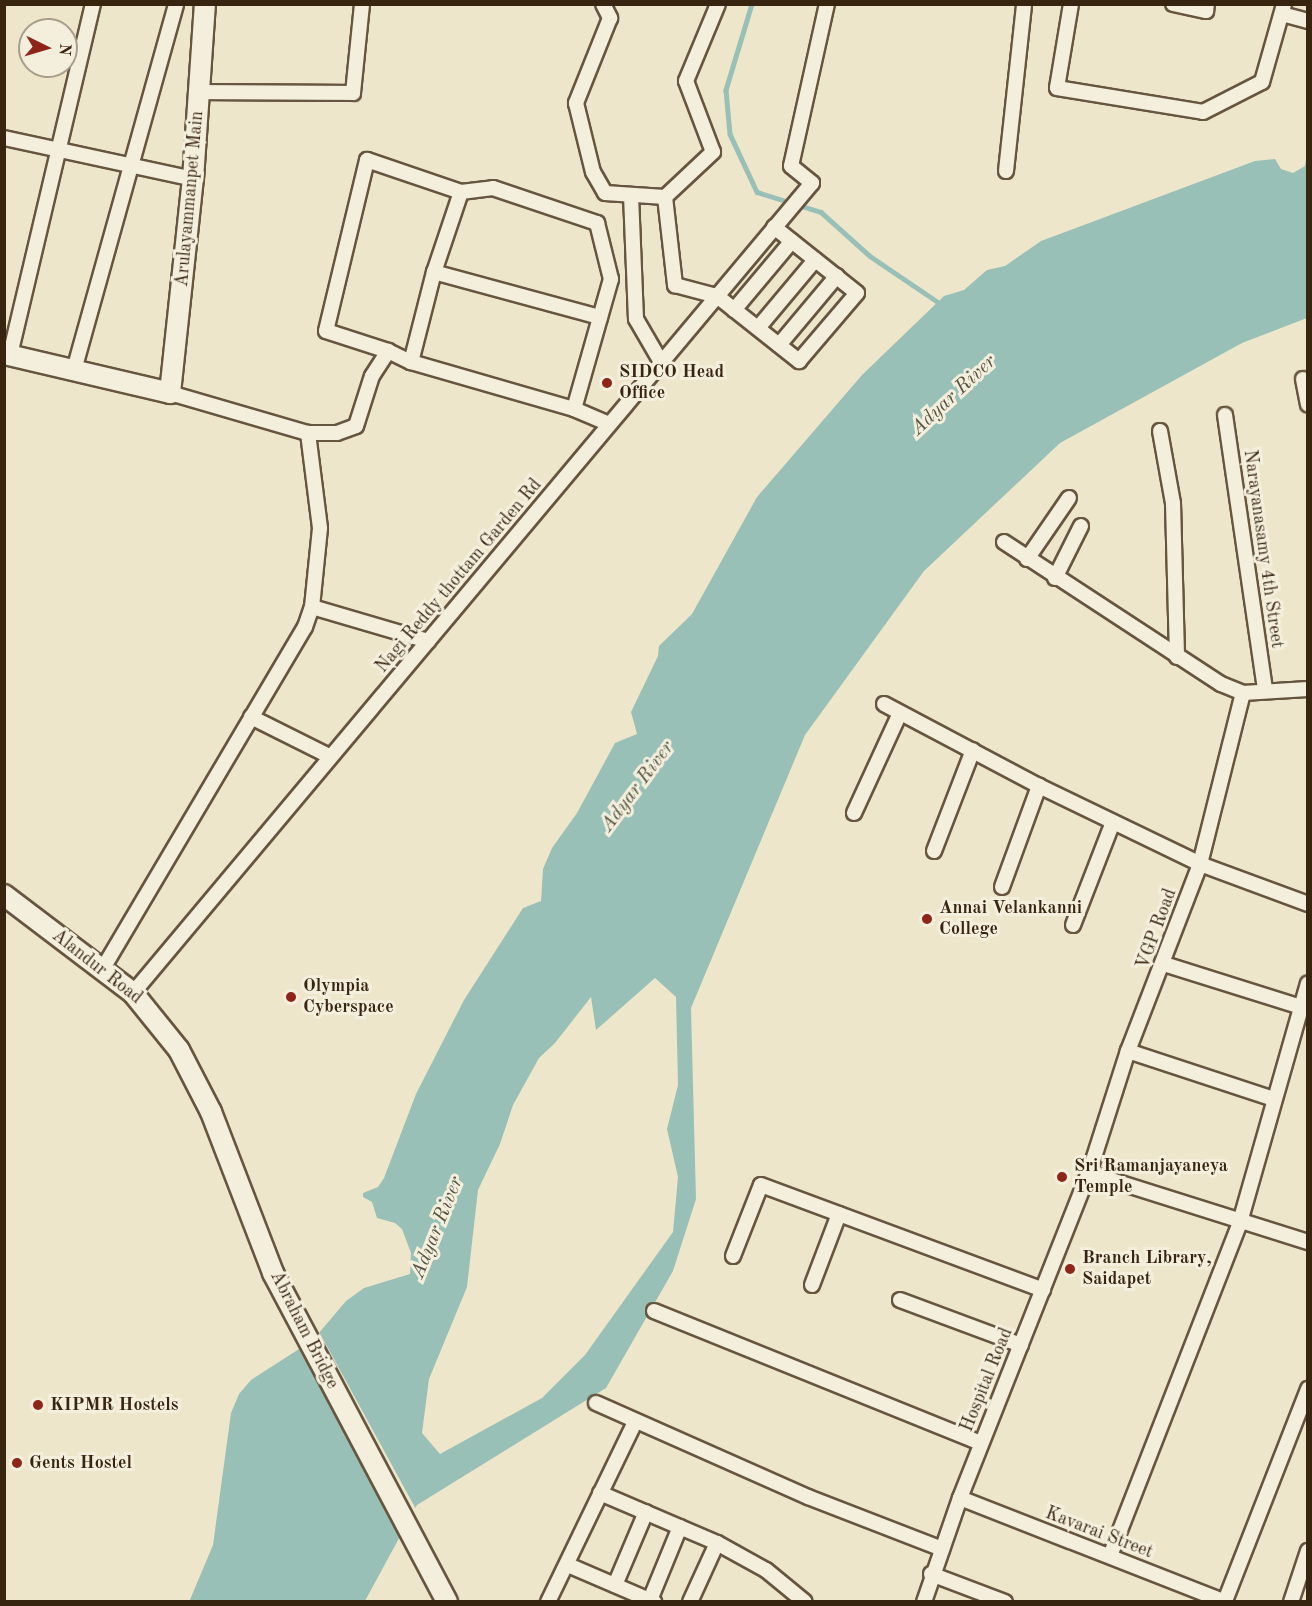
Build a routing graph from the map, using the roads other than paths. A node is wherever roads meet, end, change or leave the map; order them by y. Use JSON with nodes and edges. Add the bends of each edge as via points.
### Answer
{"nodes":[{"id":1,"x":93,"y":4,"type":"edge"},
{"id":2,"x":176,"y":4,"type":"edge"},
{"id":3,"x":205,"y":4,"type":"edge"},
{"id":4,"x":362,"y":4,"type":"edge"},
{"id":5,"x":603,"y":4,"type":"edge"},
{"id":6,"x":718,"y":4,"type":"edge"},
{"id":7,"x":827,"y":4,"type":"edge"},
{"id":8,"x":1024,"y":4,"type":"edge"},
{"id":9,"x":1071,"y":4,"type":"edge"},
{"id":10,"x":1173,"y":4,"type":"edge"},
{"id":11,"x":1207,"y":4,"type":"edge"},
{"id":12,"x":1283,"y":9,"type":"edge"},
{"id":13,"x":1308,"y":21,"type":"edge"},
{"id":14,"x":199,"y":92,"type":"junction"},
{"id":15,"x":4,"y":138,"type":"edge"},
{"id":16,"x":58,"y":151,"type":"junction"},
{"id":17,"x":130,"y":166,"type":"junction"},
{"id":18,"x":1006,"y":171,"type":"dead end"},
{"id":19,"x":193,"y":179,"type":"junction"},
{"id":20,"x":461,"y":192,"type":"junction"},
{"id":21,"x":631,"y":195,"type":"junction"},
{"id":22,"x":665,"y":197,"type":"junction"},
{"id":23,"x":774,"y":227,"type":"junction"},
{"id":24,"x":792,"y":242,"type":"junction"},
{"id":25,"x":815,"y":260,"type":"junction"},
{"id":26,"x":434,"y":272,"type":"junction"},
{"id":27,"x":837,"y":276,"type":"junction"},
{"id":28,"x":717,"y":296,"type":"junction"},
{"id":29,"x":734,"y":310,"type":"junction"},
{"id":30,"x":600,"y":317,"type":"junction"},
{"id":31,"x":758,"y":328,"type":"junction"},
{"id":32,"x":779,"y":345,"type":"junction"},
{"id":33,"x":388,"y":351,"type":"junction"},
{"id":34,"x":7,"y":354,"type":"edge"},
{"id":35,"x":411,"y":362,"type":"junction"},
{"id":36,"x":661,"y":362,"type":"junction"},
{"id":37,"x":74,"y":370,"type":"junction"},
{"id":38,"x":1303,"y":379,"type":"dead end"},
{"id":39,"x":170,"y":393,"type":"junction"},
{"id":40,"x":1308,"y":405,"type":"edge"},
{"id":41,"x":574,"y":409,"type":"junction"},
{"id":42,"x":1225,"y":415,"type":"dead end"},
{"id":43,"x":609,"y":424,"type":"junction"},
{"id":44,"x":1160,"y":431,"type":"dead end"},
{"id":45,"x":308,"y":433,"type":"junction"},
{"id":46,"x":1069,"y":498,"type":"dead end"},
{"id":47,"x":1081,"y":526,"type":"dead end"},
{"id":48,"x":1004,"y":542,"type":"dead end"},
{"id":49,"x":1027,"y":560,"type":"junction"},
{"id":50,"x":1055,"y":578,"type":"junction"},
{"id":51,"x":312,"y":607,"type":"junction"},
{"id":52,"x":428,"y":641,"type":"junction"},
{"id":53,"x":1178,"y":657,"type":"junction"},
{"id":54,"x":1265,"y":689,"type":"junction"},
{"id":55,"x":1308,"y":689,"type":"edge"},
{"id":56,"x":1243,"y":693,"type":"junction"},
{"id":57,"x":884,"y":704,"type":"dead end"},
{"id":58,"x":900,"y":713,"type":"junction"},
{"id":59,"x":251,"y":717,"type":"junction"},
{"id":60,"x":973,"y":750,"type":"junction"},
{"id":61,"x":331,"y":757,"type":"junction"},
{"id":62,"x":1039,"y":786,"type":"junction"},
{"id":63,"x":854,"y":813,"type":"dead end"},
{"id":64,"x":1113,"y":822,"type":"junction"},
{"id":65,"x":934,"y":851,"type":"dead end"},
{"id":66,"x":1200,"y":864,"type":"junction"},
{"id":67,"x":1002,"y":887,"type":"dead end"},
{"id":68,"x":4,"y":895,"type":"edge"},
{"id":69,"x":1308,"y":904,"type":"edge"},
{"id":70,"x":1073,"y":925,"type":"dead end"},
{"id":71,"x":1164,"y":964,"type":"junction"},
{"id":72,"x":102,"y":970,"type":"junction"},
{"id":73,"x":1308,"y":984,"type":"edge"},
{"id":74,"x":133,"y":993,"type":"junction"},
{"id":75,"x":1301,"y":1007,"type":"junction"},
{"id":76,"x":179,"y":1050,"type":"joint"},
{"id":77,"x":1128,"y":1051,"type":"junction"},
{"id":78,"x":1274,"y":1099,"type":"junction"},
{"id":79,"x":1089,"y":1173,"type":"junction"},
{"id":80,"x":839,"y":1214,"type":"junction"},
{"id":81,"x":1240,"y":1222,"type":"junction"},
{"id":82,"x":1308,"y":1242,"type":"edge"},
{"id":83,"x":733,"y":1256,"type":"dead end"},
{"id":84,"x":812,"y":1285,"type":"dead end"},
{"id":85,"x":1043,"y":1290,"type":"junction"},
{"id":86,"x":900,"y":1300,"type":"dead end"},
{"id":87,"x":654,"y":1311,"type":"dead end"},
{"id":88,"x":1021,"y":1345,"type":"junction"},
{"id":89,"x":1308,"y":1389,"type":"edge"},
{"id":90,"x":596,"y":1403,"type":"dead end"},
{"id":91,"x":634,"y":1422,"type":"junction"},
{"id":92,"x":981,"y":1443,"type":"junction"},
{"id":93,"x":600,"y":1493,"type":"junction"},
{"id":94,"x":960,"y":1498,"type":"junction"},
{"id":95,"x":646,"y":1512,"type":"junction"},
{"id":96,"x":680,"y":1527,"type":"junction"},
{"id":97,"x":717,"y":1543,"type":"junction"},
{"id":98,"x":942,"y":1549,"type":"junction"},
{"id":99,"x":1308,"y":1551,"type":"edge"},
{"id":100,"x":1110,"y":1556,"type":"junction"},
{"id":101,"x":568,"y":1565,"type":"junction"},
{"id":102,"x":932,"y":1574,"type":"junction"},
{"id":103,"x":615,"y":1585,"type":"junction"},
{"id":104,"x":652,"y":1601,"type":"edge"},
{"id":105,"x":1226,"y":1601,"type":"edge"},
{"id":106,"x":447,"y":1602,"type":"edge"},
{"id":107,"x":548,"y":1602,"type":"edge"},
{"id":108,"x":690,"y":1602,"type":"edge"},
{"id":109,"x":805,"y":1602,"type":"edge"},
{"id":110,"x":924,"y":1602,"type":"edge"},
{"id":111,"x":1005,"y":1602,"type":"edge"},
{"id":112,"x":1291,"y":1602,"type":"edge"}],
"edges":[{"from":1,"to":16,"type":"street"},
{"from":2,"to":17,"type":"street"},
{"from":3,"to":14,"type":"main road","name":"Arulayammanpet Main"},
{"from":4,"to":14,"type":"street","via":[[353,93]]},
{"from":5,"to":21,"type":"street","via":[[610,18],[576,103],[593,172],[604,193]]},
{"from":6,"to":22,"type":"street","via":[[686,81],[713,152]]},
{"from":7,"to":23,"type":"street","name":"Nagi Reddy thottam Garden Rd","via":[[791,166],[812,183]]},
{"from":8,"to":18,"type":"street"},
{"from":9,"to":12,"type":"street","via":[[1057,88],[1203,112],[1262,82]]},
{"from":10,"to":11,"type":"street","via":[[1206,11]]},
{"from":12,"to":13,"type":"street"},
{"from":14,"to":19,"type":"main road","name":"Arulayammanpet Main"},
{"from":15,"to":16,"type":"street"},
{"from":16,"to":17,"type":"street"},
{"from":16,"to":34,"type":"street"},
{"from":17,"to":19,"type":"street"},
{"from":17,"to":37,"type":"street"},
{"from":19,"to":39,"type":"main road","name":"Arulayammanpet Main"},
{"from":20,"to":26,"type":"street"},
{"from":20,"to":30,"type":"street","via":[[501,190],[597,224],[611,279]]},
{"from":20,"to":33,"type":"street","via":[[368,160],[326,331]]},
{"from":21,"to":22,"type":"street"},
{"from":21,"to":36,"type":"street","via":[[636,319]]},
{"from":22,"to":28,"type":"street","via":[[675,285]]},
{"from":23,"to":24,"type":"street"},
{"from":23,"to":28,"type":"street","name":"Nagi Reddy thottam Garden Rd"},
{"from":24,"to":25,"type":"street"},
{"from":24,"to":29,"type":"street"},
{"from":25,"to":27,"type":"street"},
{"from":25,"to":31,"type":"street"},
{"from":26,"to":30,"type":"street"},
{"from":26,"to":35,"type":"street"},
{"from":27,"to":32,"type":"street"},
{"from":27,"to":32,"type":"street","via":[[857,293],[799,361]]},
{"from":28,"to":29,"type":"street"},
{"from":28,"to":36,"type":"street","name":"Nagi Reddy thottam Garden Rd"},
{"from":29,"to":31,"type":"street"},
{"from":30,"to":41,"type":"street"},
{"from":31,"to":32,"type":"street"},
{"from":33,"to":35,"type":"street"},
{"from":33,"to":45,"type":"street","via":[[372,376],[356,426],[337,433]]},
{"from":34,"to":37,"type":"main road"},
{"from":35,"to":41,"type":"street"},
{"from":36,"to":43,"type":"street","name":"Nagi Reddy thottam Garden Rd"},
{"from":37,"to":39,"type":"main road"},
{"from":38,"to":40,"type":"street"},
{"from":39,"to":45,"type":"street"},
{"from":41,"to":43,"type":"street"},
{"from":42,"to":54,"type":"street","name":"Narayanasamy 4th Street"},
{"from":43,"to":52,"type":"street","name":"Nagi Reddy thottam Garden Rd"},
{"from":44,"to":53,"type":"street","via":[[1173,503]]},
{"from":45,"to":51,"type":"street","via":[[320,528]]},
{"from":46,"to":49,"type":"street"},
{"from":47,"to":50,"type":"street"},
{"from":48,"to":49,"type":"street"},
{"from":49,"to":50,"type":"street"},
{"from":50,"to":53,"type":"street"},
{"from":51,"to":52,"type":"street"},
{"from":51,"to":59,"type":"street","via":[[305,627]]},
{"from":52,"to":61,"type":"street","name":"Nagi Reddy thottam Garden Rd"},
{"from":53,"to":56,"type":"street"},
{"from":54,"to":55,"type":"street"},
{"from":54,"to":56,"type":"street"},
{"from":56,"to":66,"type":"street","name":"VGP Road"},
{"from":57,"to":58,"type":"street"},
{"from":58,"to":60,"type":"street"},
{"from":58,"to":63,"type":"street"},
{"from":59,"to":61,"type":"street"},
{"from":59,"to":72,"type":"street"},
{"from":60,"to":62,"type":"street"},
{"from":60,"to":65,"type":"street"},
{"from":61,"to":74,"type":"street","name":"Nagi Reddy thottam Garden Rd"},
{"from":62,"to":64,"type":"street"},
{"from":62,"to":67,"type":"street"},
{"from":64,"to":66,"type":"street"},
{"from":64,"to":70,"type":"street"},
{"from":66,"to":69,"type":"street"},
{"from":66,"to":71,"type":"street","name":"VGP Road"},
{"from":68,"to":72,"type":"main road","name":"Alandur Road"},
{"from":71,"to":75,"type":"street"},
{"from":71,"to":77,"type":"street","name":"VGP Road"},
{"from":72,"to":74,"type":"main road","name":"Alandur Road"},
{"from":73,"to":75,"type":"street"},
{"from":74,"to":76,"type":"main road","name":"Alandur Road"},
{"from":75,"to":78,"type":"street"},
{"from":76,"to":106,"type":"main road","name":"Abraham Bridge","via":[[211,1112],[273,1273]]},
{"from":77,"to":78,"type":"street"},
{"from":77,"to":79,"type":"street","name":"VGP Road"},
{"from":78,"to":81,"type":"street"},
{"from":79,"to":81,"type":"street"},
{"from":79,"to":85,"type":"street","name":"Hospital Road"},
{"from":80,"to":83,"type":"street","via":[[761,1185]]},
{"from":80,"to":84,"type":"street"},
{"from":80,"to":85,"type":"street"},
{"from":81,"to":82,"type":"street"},
{"from":81,"to":100,"type":"street"},
{"from":85,"to":88,"type":"street","name":"Hospital Road"},
{"from":86,"to":88,"type":"street"},
{"from":87,"to":92,"type":"street"},
{"from":88,"to":92,"type":"street","name":"Hospital Road"},
{"from":89,"to":105,"type":"street"},
{"from":90,"to":91,"type":"street"},
{"from":91,"to":93,"type":"street"},
{"from":91,"to":98,"type":"street","via":[[808,1497]]},
{"from":92,"to":94,"type":"street","name":"Hospital Road"},
{"from":93,"to":95,"type":"street"},
{"from":93,"to":101,"type":"street"},
{"from":94,"to":98,"type":"street","name":"Hospital Road"},
{"from":94,"to":100,"type":"street","name":"Kavarai Street"},
{"from":95,"to":96,"type":"street"},
{"from":95,"to":103,"type":"street"},
{"from":96,"to":97,"type":"street"},
{"from":96,"to":104,"type":"street"},
{"from":97,"to":108,"type":"street"},
{"from":97,"to":109,"type":"street","via":[[766,1570]]},
{"from":98,"to":102,"type":"street","name":"Hospital Road"},
{"from":99,"to":112,"type":"street"},
{"from":100,"to":105,"type":"street","name":"Kavarai Street"},
{"from":101,"to":103,"type":"street"},
{"from":101,"to":107,"type":"street"},
{"from":102,"to":110,"type":"street","name":"Hospital Road"},
{"from":102,"to":111,"type":"street"},
{"from":103,"to":104,"type":"street"}]}
